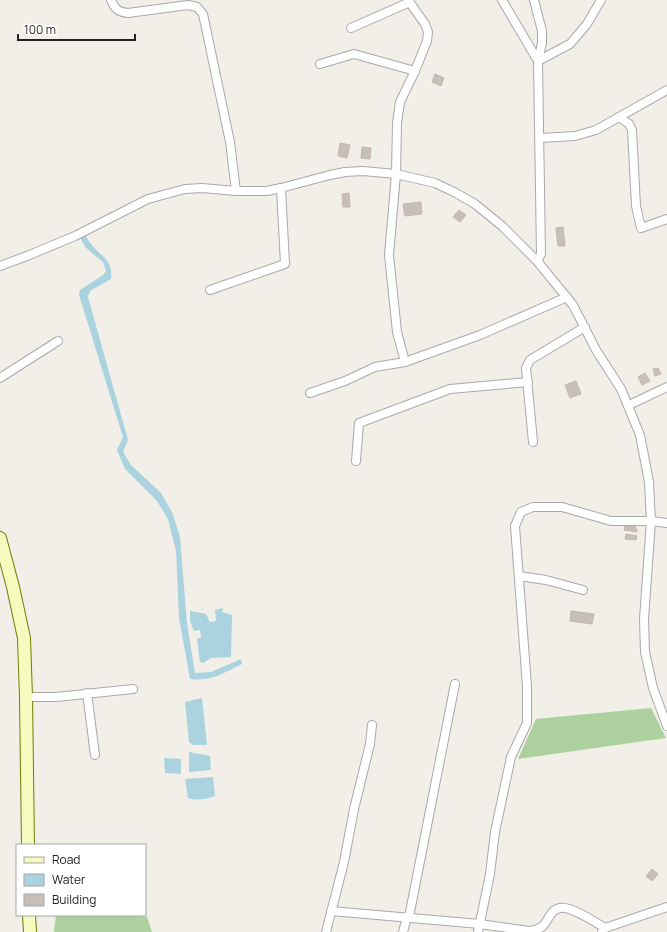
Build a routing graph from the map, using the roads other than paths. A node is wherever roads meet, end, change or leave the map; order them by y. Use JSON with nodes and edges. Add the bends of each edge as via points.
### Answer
{"nodes":[{"id":1,"x":111,"y":0,"type":"edge"},
{"id":2,"x":502,"y":0,"type":"edge"},
{"id":3,"x":534,"y":0,"type":"edge"},
{"id":4,"x":601,"y":0,"type":"edge"},
{"id":5,"x":409,"y":1,"type":"edge"},
{"id":6,"x":352,"y":28,"type":"dead end"},
{"id":7,"x":538,"y":61,"type":"junction"},
{"id":8,"x":320,"y":64,"type":"dead end"},
{"id":9,"x":415,"y":71,"type":"junction"},
{"id":10,"x":667,"y":90,"type":"edge"},
{"id":11,"x":619,"y":117,"type":"junction"},
{"id":12,"x":540,"y":138,"type":"junction"},
{"id":13,"x":396,"y":174,"type":"junction"},
{"id":14,"x":281,"y":188,"type":"junction"},
{"id":15,"x":236,"y":191,"type":"junction"},
{"id":16,"x":667,"y":219,"type":"edge"},
{"id":17,"x":537,"y":261,"type":"junction"},
{"id":18,"x":0,"y":266,"type":"edge"},
{"id":19,"x":210,"y":290,"type":"dead end"},
{"id":20,"x":567,"y":297,"type":"junction"},
{"id":21,"x":585,"y":328,"type":"junction"},
{"id":22,"x":58,"y":341,"type":"dead end"},
{"id":23,"x":405,"y":362,"type":"junction"},
{"id":24,"x":0,"y":378,"type":"edge"},
{"id":25,"x":528,"y":382,"type":"junction"},
{"id":26,"x":667,"y":387,"type":"edge"},
{"id":27,"x":310,"y":392,"type":"dead end"},
{"id":28,"x":629,"y":405,"type":"junction"},
{"id":29,"x":533,"y":442,"type":"dead end"},
{"id":30,"x":356,"y":461,"type":"dead end"},
{"id":31,"x":651,"y":521,"type":"junction"},
{"id":32,"x":667,"y":523,"type":"edge"},
{"id":33,"x":0,"y":538,"type":"edge"},
{"id":34,"x":519,"y":576,"type":"junction"},
{"id":35,"x":584,"y":590,"type":"dead end"},
{"id":36,"x":455,"y":684,"type":"dead end"},
{"id":37,"x":133,"y":689,"type":"dead end"},
{"id":38,"x":88,"y":693,"type":"junction"},
{"id":39,"x":26,"y":697,"type":"junction"},
{"id":40,"x":372,"y":725,"type":"dead end"},
{"id":41,"x":667,"y":726,"type":"edge"},
{"id":42,"x":95,"y":755,"type":"dead end"},
{"id":43,"x":28,"y":844,"type":"edge"},
{"id":44,"x":667,"y":907,"type":"edge"},
{"id":45,"x":331,"y":911,"type":"junction"},
{"id":46,"x":29,"y":916,"type":"edge"},
{"id":47,"x":408,"y":917,"type":"junction"},
{"id":48,"x":480,"y":924,"type":"junction"},
{"id":49,"x":603,"y":930,"type":"edge"},
{"id":50,"x":30,"y":932,"type":"edge"},
{"id":51,"x":326,"y":932,"type":"edge"},
{"id":52,"x":403,"y":932,"type":"edge"},
{"id":53,"x":478,"y":932,"type":"edge"}],
"edges":[{"from":1,"to":15,"type":"street","via":[[120,13],[188,5],[197,7],[203,14],[230,142]]},
{"from":2,"to":7,"type":"street"},
{"from":3,"to":7,"type":"street","via":[[542,31]]},
{"from":4,"to":7,"type":"street","via":[[587,24],[570,44]]},
{"from":5,"to":6,"type":"street"},
{"from":5,"to":9,"type":"street","via":[[428,32]]},
{"from":7,"to":12,"type":"street"},
{"from":8,"to":9,"type":"street","via":[[354,54]]},
{"from":9,"to":13,"type":"street","via":[[400,102]]},
{"from":10,"to":11,"type":"street"},
{"from":11,"to":12,"type":"street","via":[[596,130],[575,136]]},
{"from":11,"to":16,"type":"street","via":[[629,124],[632,130],[636,206],[641,228]]},
{"from":12,"to":17,"type":"street","via":[[541,254]]},
{"from":13,"to":14,"type":"street","via":[[345,172]]},
{"from":13,"to":17,"type":"street","via":[[435,183],[475,204],[502,226]]},
{"from":13,"to":23,"type":"street","via":[[389,255],[397,332]]},
{"from":14,"to":15,"type":"street","via":[[267,191]]},
{"from":14,"to":19,"type":"street","via":[[285,264]]},
{"from":15,"to":18,"type":"street","via":[[185,189],[148,199],[75,236]]},
{"from":17,"to":20,"type":"street"},
{"from":20,"to":21,"type":"street"},
{"from":20,"to":23,"type":"street","via":[[480,335]]},
{"from":21,"to":25,"type":"street","via":[[530,360],[526,368]]},
{"from":21,"to":28,"type":"street"},
{"from":22,"to":24,"type":"street"},
{"from":23,"to":27,"type":"street","via":[[375,367]]},
{"from":25,"to":29,"type":"street"},
{"from":25,"to":30,"type":"street","via":[[450,389],[359,423]]},
{"from":26,"to":28,"type":"street"},
{"from":28,"to":31,"type":"street","via":[[640,435],[649,482]]},
{"from":31,"to":32,"type":"street"},
{"from":31,"to":34,"type":"street","via":[[611,521],[562,507],[533,507],[521,512],[514,526]]},
{"from":31,"to":41,"type":"street","via":[[644,619],[645,652],[653,688]]},
{"from":33,"to":39,"type":"main road","via":[[24,638]]},
{"from":34,"to":35,"type":"street"},
{"from":34,"to":48,"type":"street","via":[[527,686],[527,723],[511,757],[495,832]]},
{"from":36,"to":47,"type":"street"},
{"from":37,"to":38,"type":"street"},
{"from":38,"to":39,"type":"street"},
{"from":38,"to":42,"type":"street"},
{"from":39,"to":43,"type":"main road"},
{"from":40,"to":45,"type":"street","via":[[344,862]]},
{"from":44,"to":49,"type":"street"},
{"from":45,"to":47,"type":"street"},
{"from":45,"to":51,"type":"street"},
{"from":46,"to":50,"type":"main road"},
{"from":47,"to":48,"type":"street"},
{"from":47,"to":52,"type":"street"},
{"from":48,"to":49,"type":"street","via":[[534,931],[543,927],[554,911],[561,908],[577,912]]},
{"from":48,"to":53,"type":"street"}]}
